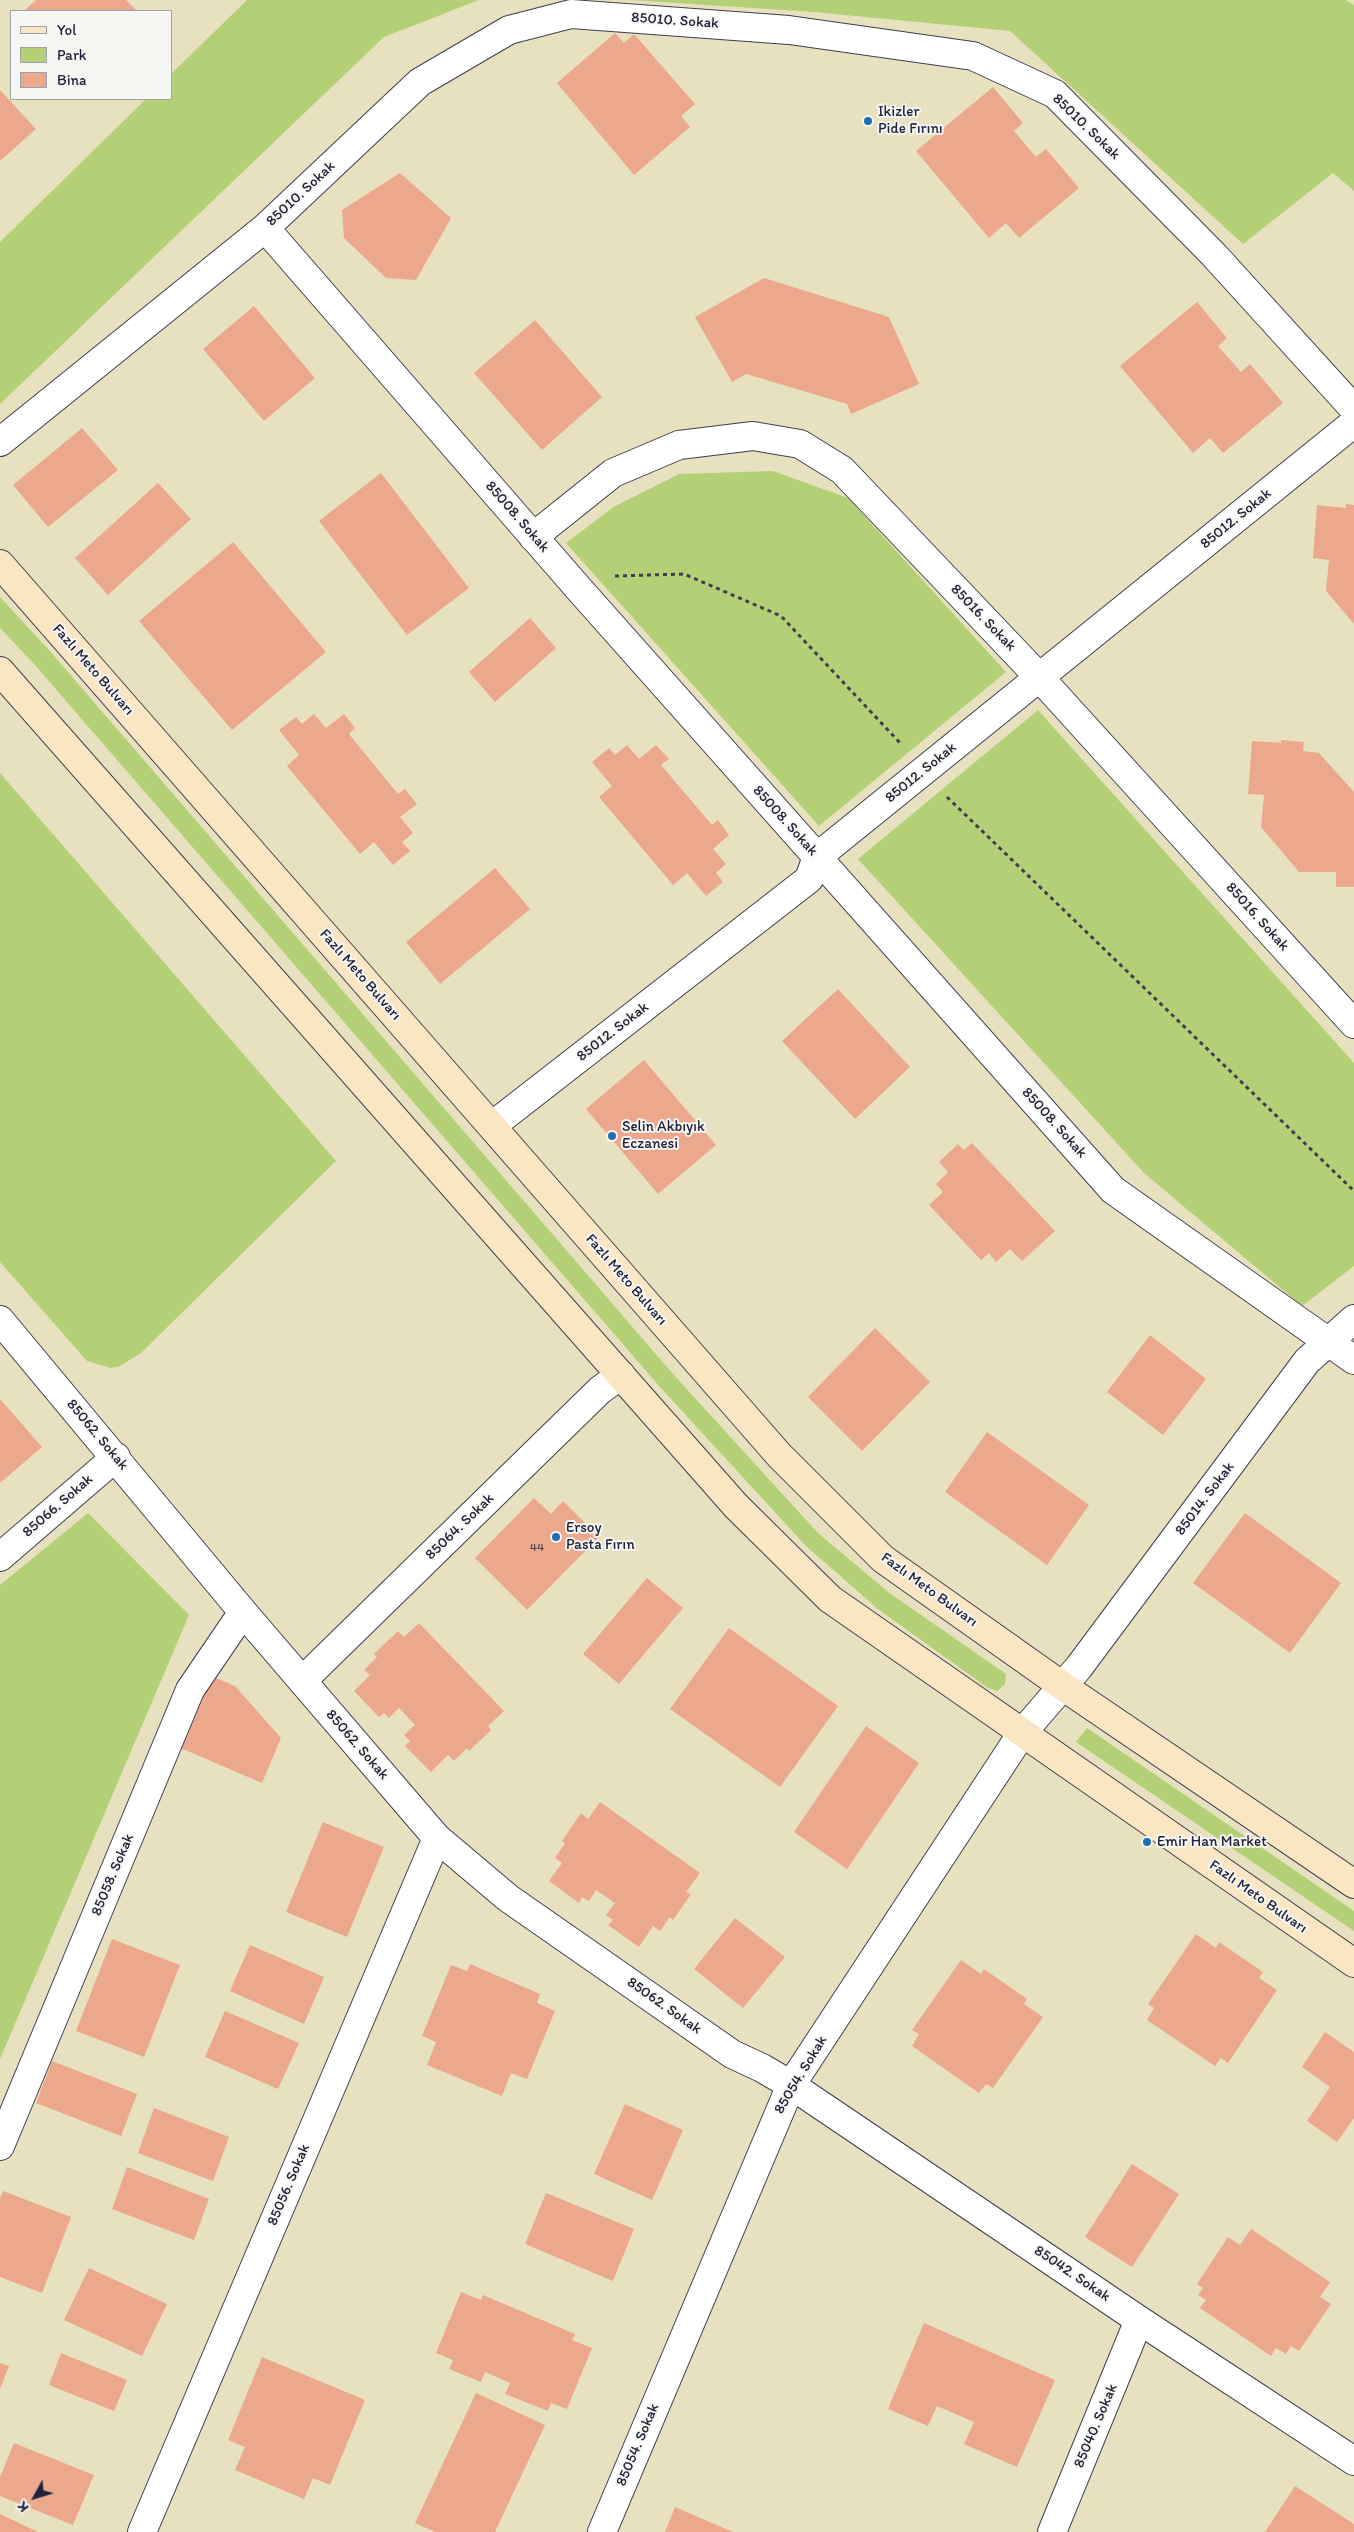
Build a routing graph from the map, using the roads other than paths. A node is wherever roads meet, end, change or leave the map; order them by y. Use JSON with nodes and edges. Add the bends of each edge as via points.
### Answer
{"nodes":[{"id":1,"x":265,"y":228,"type":"junction"},
{"id":2,"x":1354,"y":410,"type":"edge"},
{"id":3,"x":1354,"y":422,"type":"edge"},
{"id":4,"x":0,"y":442,"type":"edge"},
{"id":5,"x":534,"y":537,"type":"junction"},
{"id":6,"x":0,"y":564,"type":"edge"},
{"id":7,"x":0,"y":671,"type":"edge"},
{"id":8,"x":1040,"y":678,"type":"junction"},
{"id":9,"x":817,"y":858,"type":"junction"},
{"id":10,"x":1354,"y":1024,"type":"edge"},
{"id":11,"x":493,"y":1126,"type":"junction"},
{"id":12,"x":1354,"y":1319,"type":"edge"},
{"id":13,"x":0,"y":1320,"type":"edge"},
{"id":14,"x":1328,"y":1342,"type":"junction"},
{"id":15,"x":1354,"y":1360,"type":"edge"},
{"id":16,"x":620,"y":1375,"type":"junction"},
{"id":17,"x":116,"y":1457,"type":"junction"},
{"id":18,"x":0,"y":1557,"type":"edge"},
{"id":19,"x":244,"y":1612,"type":"junction"},
{"id":20,"x":302,"y":1681,"type":"junction"},
{"id":21,"x":1064,"y":1687,"type":"junction"},
{"id":22,"x":1022,"y":1733,"type":"junction"},
{"id":23,"x":436,"y":1838,"type":"junction"},
{"id":24,"x":1354,"y":1884,"type":"edge"},
{"id":25,"x":1354,"y":1963,"type":"edge"},
{"id":26,"x":791,"y":2085,"type":"junction"},
{"id":27,"x":0,"y":2146,"type":"edge"},
{"id":28,"x":1139,"y":2320,"type":"junction"},
{"id":29,"x":1354,"y":2461,"type":"edge"},
{"id":30,"x":142,"y":2532,"type":"edge"},
{"id":31,"x":602,"y":2532,"type":"edge"},
{"id":32,"x":1052,"y":2532,"type":"edge"}],
"edges":[{"from":1,"to":2,"type":"street","name":"85010. Sokak","via":[[420,82],[509,30],[571,14],[789,30],[973,56],[1055,94],[1214,255]]},
{"from":1,"to":4,"type":"street","name":"85010. Sokak"},
{"from":1,"to":5,"type":"street","name":"85008. Sokak"},
{"from":3,"to":8,"type":"street","name":"85012. Sokak"},
{"from":5,"to":8,"type":"street","name":"85016. Sokak","via":[[613,473],[679,445],[753,436],[800,444],[842,470]]},
{"from":5,"to":9,"type":"street","name":"85008. Sokak"},
{"from":6,"to":11,"type":"main road","name":"Fazlı Meto Bulvarı"},
{"from":7,"to":16,"type":"main road","name":"Fazlı Meto Bulvarı"},
{"from":8,"to":9,"type":"street","name":"85012. Sokak"},
{"from":8,"to":10,"type":"street","name":"85016. Sokak"},
{"from":9,"to":11,"type":"street","name":"85012. Sokak","via":[[809,879]]},
{"from":9,"to":14,"type":"street","name":"85008. Sokak","via":[[1113,1190]]},
{"from":11,"to":21,"type":"main road","name":"Fazlı Meto Bulvarı","via":[[779,1455],[883,1559]]},
{"from":12,"to":14,"type":"street","name":"85014. Sokak"},
{"from":13,"to":17,"type":"street","name":"85062. Sokak"},
{"from":14,"to":15,"type":"street","name":"85008. Sokak"},
{"from":14,"to":21,"type":"street","name":"85014. Sokak","via":[[1307,1361]]},
{"from":16,"to":20,"type":"street","name":"85064. Sokak","via":[[600,1390]]},
{"from":16,"to":22,"type":"main road","name":"Fazlı Meto Bulvarı","via":[[736,1506],[830,1599]]},
{"from":17,"to":18,"type":"street","name":"85066. Sokak"},
{"from":17,"to":19,"type":"street","name":"85062. Sokak"},
{"from":19,"to":20,"type":"street","name":"85062. Sokak"},
{"from":19,"to":27,"type":"street","name":"85058. Sokak","via":[[190,1690]]},
{"from":20,"to":23,"type":"street","name":"85062. Sokak"},
{"from":21,"to":22,"type":"street","name":"85054. Sokak"},
{"from":21,"to":24,"type":"main road","name":"Fazlı Meto Bulvarı"},
{"from":22,"to":25,"type":"main road","name":"Fazlı Meto Bulvarı"},
{"from":22,"to":26,"type":"street","name":"85054. Sokak"},
{"from":23,"to":26,"type":"street","name":"85062. Sokak","via":[[516,1904],[732,2054]]},
{"from":23,"to":30,"type":"street","name":"85056. Sokak"},
{"from":26,"to":28,"type":"street","name":"85042. Sokak"},
{"from":26,"to":31,"type":"street","name":"85054. Sokak"},
{"from":28,"to":29,"type":"street","name":"85042. Sokak"},
{"from":28,"to":32,"type":"street","name":"85040. Sokak"}]}
